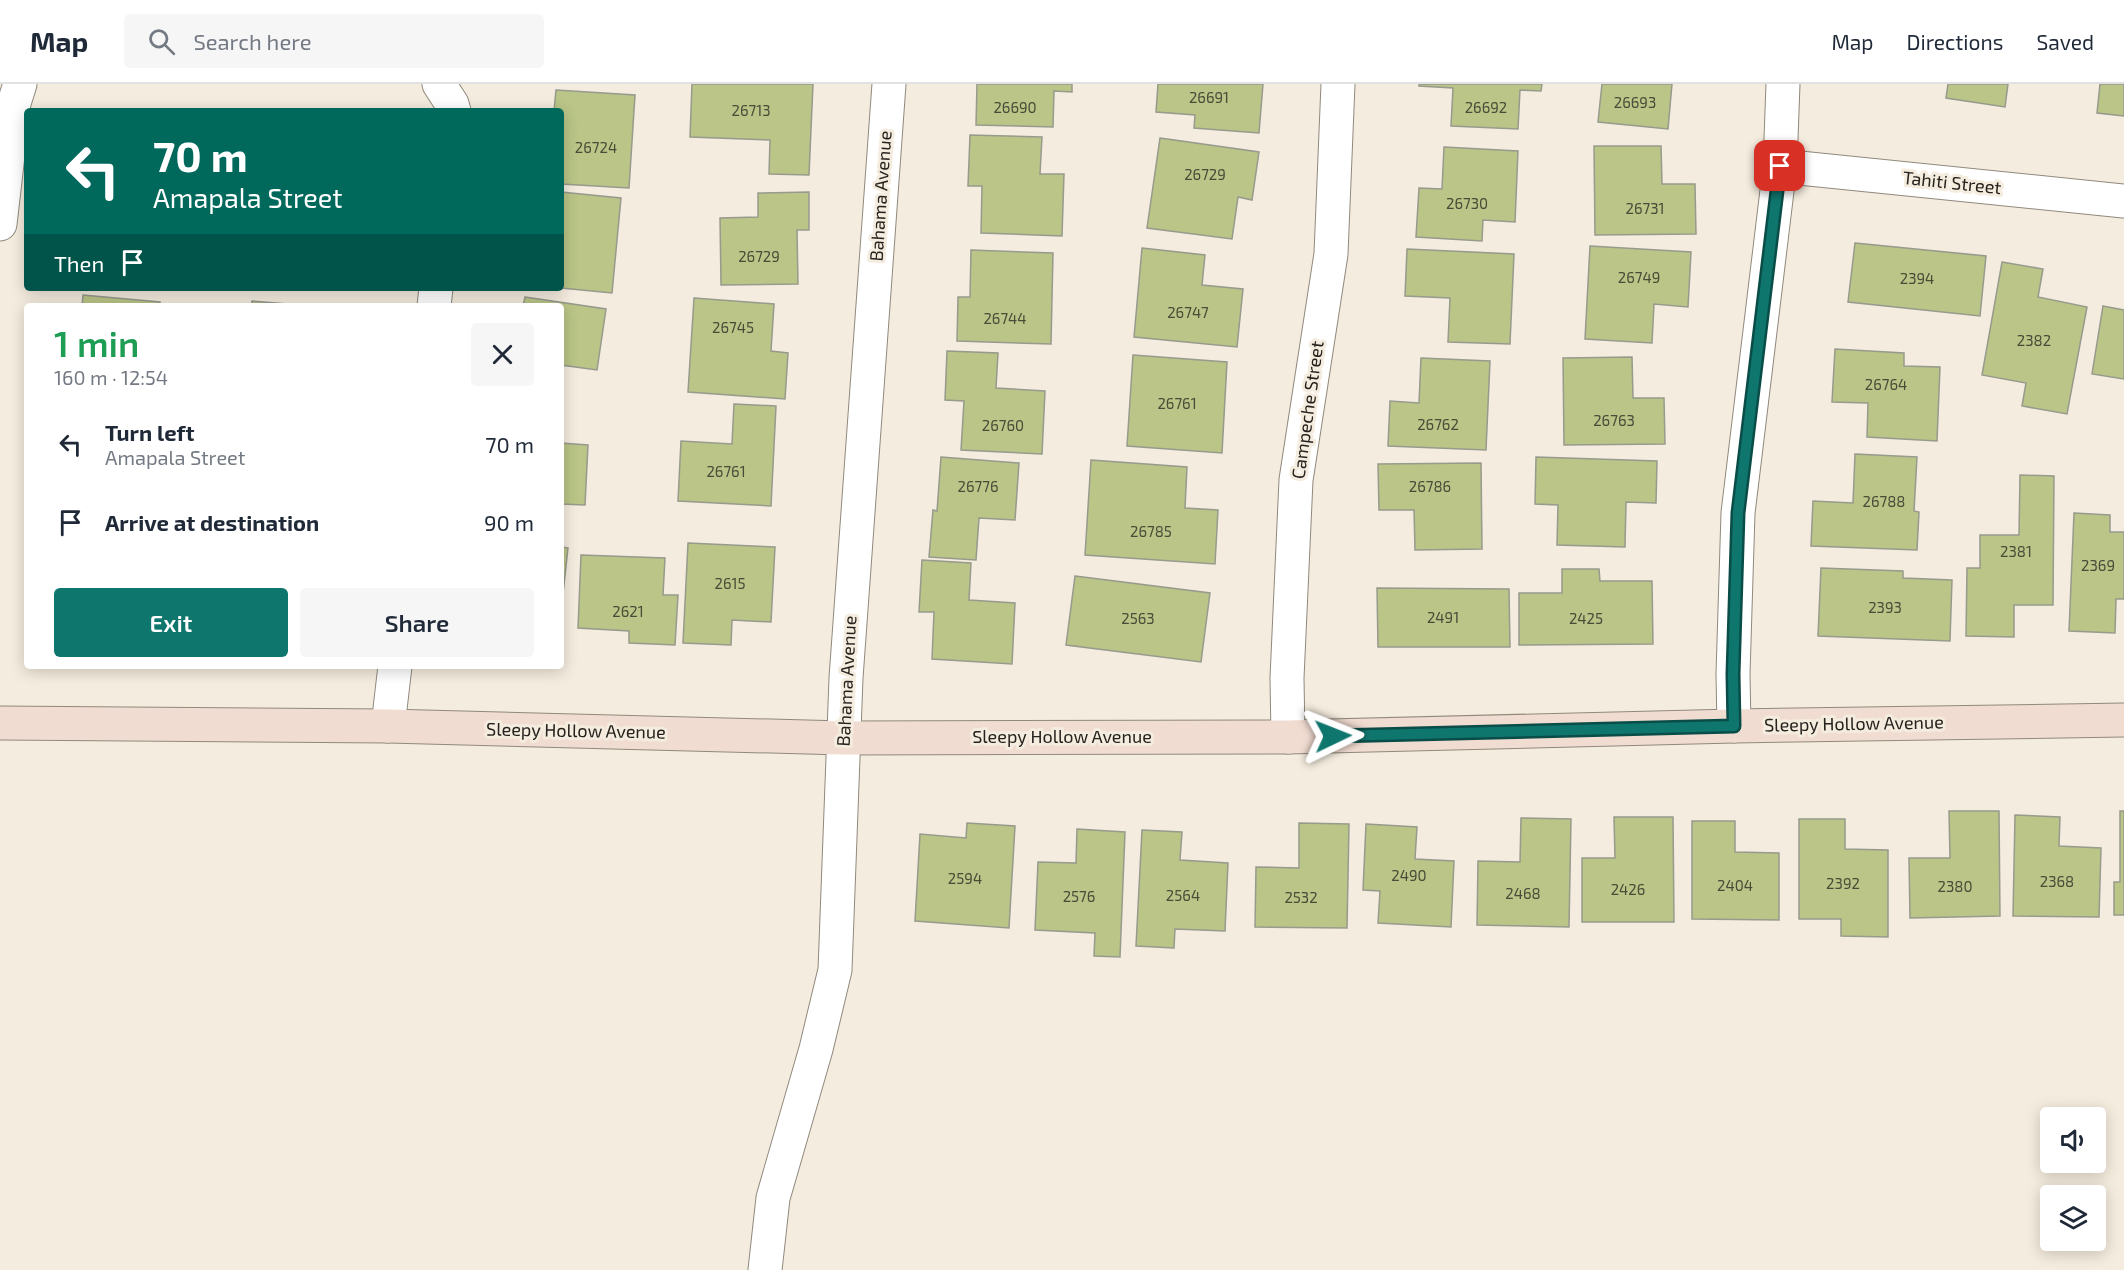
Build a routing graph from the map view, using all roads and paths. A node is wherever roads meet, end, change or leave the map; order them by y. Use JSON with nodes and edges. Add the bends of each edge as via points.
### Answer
{"nodes":[{"id":1,"x":20,"y":84,"type":"edge"},
{"id":2,"x":439,"y":84,"type":"edge"},
{"id":3,"x":889,"y":84,"type":"edge"},
{"id":4,"x":1338,"y":84,"type":"edge"},
{"id":5,"x":1783,"y":84,"type":"edge"},
{"id":6,"x":453,"y":108,"type":"edge"},
{"id":7,"x":1780,"y":166,"type":"junction"},
{"id":8,"x":2124,"y":201,"type":"edge"},
{"id":9,"x":0,"y":224,"type":"edge"},
{"id":10,"x":395,"y":669,"type":"edge"},
{"id":11,"x":2124,"y":720,"type":"edge"},
{"id":12,"x":0,"y":723,"type":"edge"},
{"id":13,"x":388,"y":726,"type":"junction"},
{"id":14,"x":1734,"y":726,"type":"junction"},
{"id":15,"x":1288,"y":737,"type":"junction"},
{"id":16,"x":843,"y":738,"type":"junction"},
{"id":17,"x":765,"y":1270,"type":"edge"}],
"edges":[{"from":1,"to":9,"type":"street","via":[[14,103]]},
{"from":2,"to":6,"type":"street"},
{"from":3,"to":16,"type":"street","name":"Bahama Avenue"},
{"from":4,"to":15,"type":"street","name":"Campeche Street","via":[[1331,254],[1296,480]]},
{"from":5,"to":7,"type":"street"},
{"from":7,"to":8,"type":"street","name":"Tahiti Street"},
{"from":7,"to":14,"type":"street","via":[[1738,513]]},
{"from":10,"to":13,"type":"street"},
{"from":11,"to":14,"type":"street","name":"Sleepy Hollow Avenue"},
{"from":12,"to":13,"type":"street","name":"Sleepy Hollow Avenue"},
{"from":13,"to":16,"type":"street","name":"Sleepy Hollow Avenue"},
{"from":14,"to":15,"type":"street","name":"Sleepy Hollow Avenue"},
{"from":15,"to":16,"type":"street","name":"Sleepy Hollow Avenue"},
{"from":16,"to":17,"type":"street","name":"Bahama Avenue","via":[[835,970],[773,1198]]}]}
